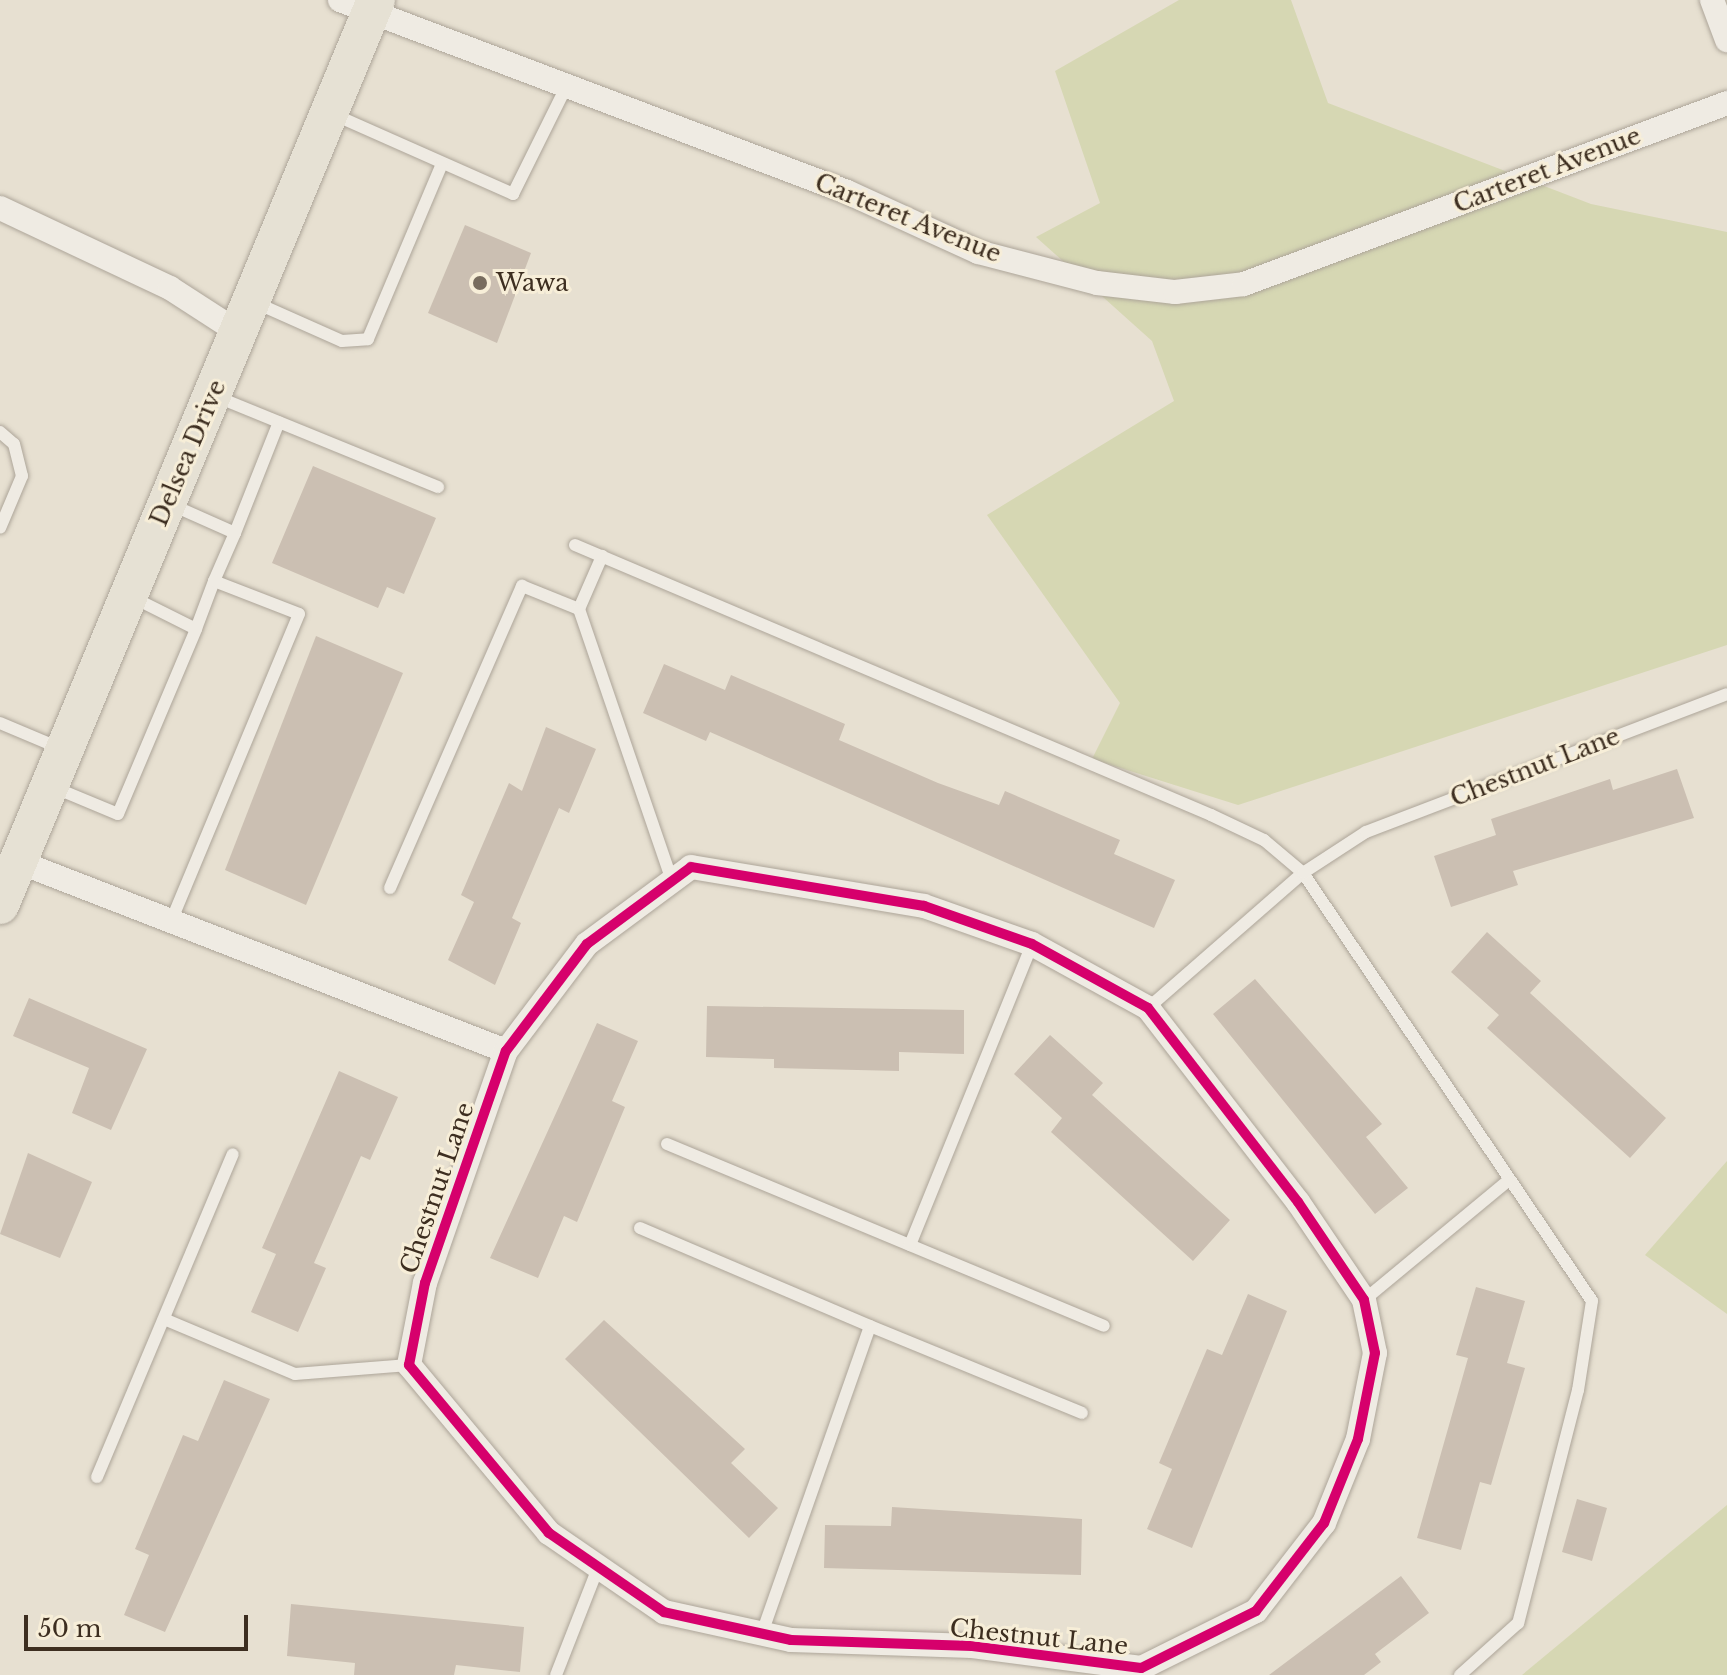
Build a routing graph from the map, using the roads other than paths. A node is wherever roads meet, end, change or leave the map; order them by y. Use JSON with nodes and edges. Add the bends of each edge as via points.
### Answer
{"nodes":[{"id":1,"x":1712,"y":0,"type":"edge"},
{"id":2,"x":362,"y":3,"type":"edge"},
{"id":3,"x":1727,"y":40,"type":"edge"},
{"id":4,"x":567,"y":85,"type":"junction"},
{"id":5,"x":1727,"y":103,"type":"edge"},
{"id":6,"x":329,"y":112,"type":"junction"},
{"id":7,"x":442,"y":164,"type":"junction"},
{"id":8,"x":0,"y":208,"type":"edge"},
{"id":9,"x":245,"y":316,"type":"junction"},
{"id":10,"x":212,"y":395,"type":"junction"},
{"id":11,"x":279,"y":422,"type":"junction"},
{"id":12,"x":0,"y":432,"type":"edge"},
{"id":13,"x":438,"y":487,"type":"dead end"},
{"id":14,"x":167,"y":503,"type":"junction"},
{"id":15,"x":0,"y":528,"type":"edge"},
{"id":16,"x":235,"y":533,"type":"junction"},
{"id":17,"x":575,"y":545,"type":"dead end"},
{"id":18,"x":602,"y":556,"type":"junction"},
{"id":19,"x":214,"y":581,"type":"junction"},
{"id":20,"x":129,"y":595,"type":"junction"},
{"id":21,"x":579,"y":609,"type":"junction"},
{"id":22,"x":196,"y":629,"type":"junction"},
{"id":23,"x":1727,"y":694,"type":"edge"},
{"id":24,"x":0,"y":723,"type":"edge"},
{"id":25,"x":65,"y":750,"type":"junction"},
{"id":26,"x":50,"y":786,"type":"junction"},
{"id":27,"x":9,"y":859,"type":"edge"},
{"id":28,"x":1303,"y":873,"type":"junction"},
{"id":29,"x":672,"y":881,"type":"junction"},
{"id":30,"x":390,"y":888,"type":"dead end"},
{"id":31,"x":0,"y":905,"type":"edge"},
{"id":32,"x":171,"y":921,"type":"junction"},
{"id":33,"x":1032,"y":944,"type":"junction"},
{"id":34,"x":1148,"y":1008,"type":"junction"},
{"id":35,"x":506,"y":1051,"type":"junction"},
{"id":36,"x":667,"y":1144,"type":"dead end"},
{"id":37,"x":233,"y":1154,"type":"dead end"},
{"id":38,"x":1508,"y":1181,"type":"junction"},
{"id":39,"x":640,"y":1228,"type":"dead end"},
{"id":40,"x":910,"y":1245,"type":"junction"},
{"id":41,"x":1364,"y":1300,"type":"junction"},
{"id":42,"x":164,"y":1319,"type":"junction"},
{"id":43,"x":870,"y":1326,"type":"junction"},
{"id":44,"x":1104,"y":1326,"type":"dead end"},
{"id":45,"x":409,"y":1365,"type":"junction"},
{"id":46,"x":1082,"y":1413,"type":"dead end"},
{"id":47,"x":97,"y":1477,"type":"dead end"},
{"id":48,"x":598,"y":1568,"type":"junction"},
{"id":49,"x":762,"y":1633,"type":"junction"},
{"id":50,"x":1142,"y":1672,"type":"edge"},
{"id":51,"x":556,"y":1675,"type":"edge"},
{"id":52,"x":1460,"y":1675,"type":"edge"}],
"edges":[{"from":1,"to":3,"type":"street"},
{"from":2,"to":4,"type":"street","name":"Carteret Avenue"},
{"from":2,"to":6,"type":"main road","name":"Delsea Drive"},
{"from":4,"to":5,"type":"street","name":"Carteret Avenue","via":[[847,192],[978,252],[1097,283],[1175,292],[1244,284]]},
{"from":4,"to":7,"type":"lane","via":[[513,194]]},
{"from":6,"to":7,"type":"lane"},
{"from":6,"to":9,"type":"main road","name":"Delsea Drive"},
{"from":7,"to":9,"type":"lane","via":[[368,339],[342,341]]},
{"from":8,"to":9,"type":"street","via":[[170,288]]},
{"from":9,"to":10,"type":"main road","name":"Delsea Drive"},
{"from":10,"to":11,"type":"lane"},
{"from":10,"to":14,"type":"main road","name":"Delsea Drive"},
{"from":11,"to":13,"type":"lane"},
{"from":11,"to":16,"type":"lane"},
{"from":12,"to":15,"type":"lane","via":[[14,444],[22,476]]},
{"from":14,"to":16,"type":"lane"},
{"from":14,"to":20,"type":"main road","name":"Delsea Drive"},
{"from":16,"to":19,"type":"lane"},
{"from":17,"to":18,"type":"lane"},
{"from":18,"to":21,"type":"lane"},
{"from":18,"to":28,"type":"lane","via":[[1211,815],[1264,840]]},
{"from":19,"to":22,"type":"lane"},
{"from":19,"to":32,"type":"lane","via":[[299,614]]},
{"from":20,"to":22,"type":"lane"},
{"from":20,"to":25,"type":"main road","name":"Delsea Drive"},
{"from":21,"to":29,"type":"lane"},
{"from":21,"to":30,"type":"lane","via":[[522,586]]},
{"from":22,"to":26,"type":"lane","via":[[118,814]]},
{"from":23,"to":28,"type":"lane","name":"Chestnut Lane","via":[[1345,845]]},
{"from":24,"to":25,"type":"lane"},
{"from":25,"to":26,"type":"main road","name":"Delsea Drive"},
{"from":26,"to":27,"type":"main road","name":"Delsea Drive"},
{"from":27,"to":31,"type":"main road","name":"Delsea Drive"},
{"from":27,"to":32,"type":"street"},
{"from":28,"to":34,"type":"lane","name":"Chestnut Lane"},
{"from":28,"to":38,"type":"lane"},
{"from":29,"to":33,"type":"street","name":"Chestnut Lane","via":[[691,867],[924,906]]},
{"from":29,"to":35,"type":"street","name":"Chestnut Lane","via":[[587,944]]},
{"from":32,"to":35,"type":"street"},
{"from":33,"to":34,"type":"street","name":"Chestnut Lane"},
{"from":33,"to":40,"type":"lane"},
{"from":34,"to":41,"type":"street","name":"Chestnut Lane"},
{"from":35,"to":45,"type":"street","name":"Chestnut Lane","via":[[425,1283]]},
{"from":36,"to":40,"type":"lane"},
{"from":37,"to":42,"type":"lane"},
{"from":38,"to":41,"type":"lane"},
{"from":38,"to":52,"type":"lane","via":[[1592,1301],[1578,1390],[1518,1623]]},
{"from":39,"to":43,"type":"lane"},
{"from":40,"to":44,"type":"lane"},
{"from":41,"to":50,"type":"street","name":"Chestnut Lane","via":[[1375,1353],[1358,1439],[1324,1523],[1256,1611]]},
{"from":42,"to":45,"type":"lane","via":[[295,1374]]},
{"from":42,"to":47,"type":"lane"},
{"from":43,"to":46,"type":"lane"},
{"from":43,"to":49,"type":"lane"},
{"from":45,"to":48,"type":"street","name":"Chestnut Lane","via":[[549,1533]]},
{"from":48,"to":49,"type":"street","name":"Chestnut Lane","via":[[664,1612]]},
{"from":48,"to":51,"type":"lane"},
{"from":49,"to":50,"type":"street","name":"Chestnut Lane","via":[[972,1646]]}]}
